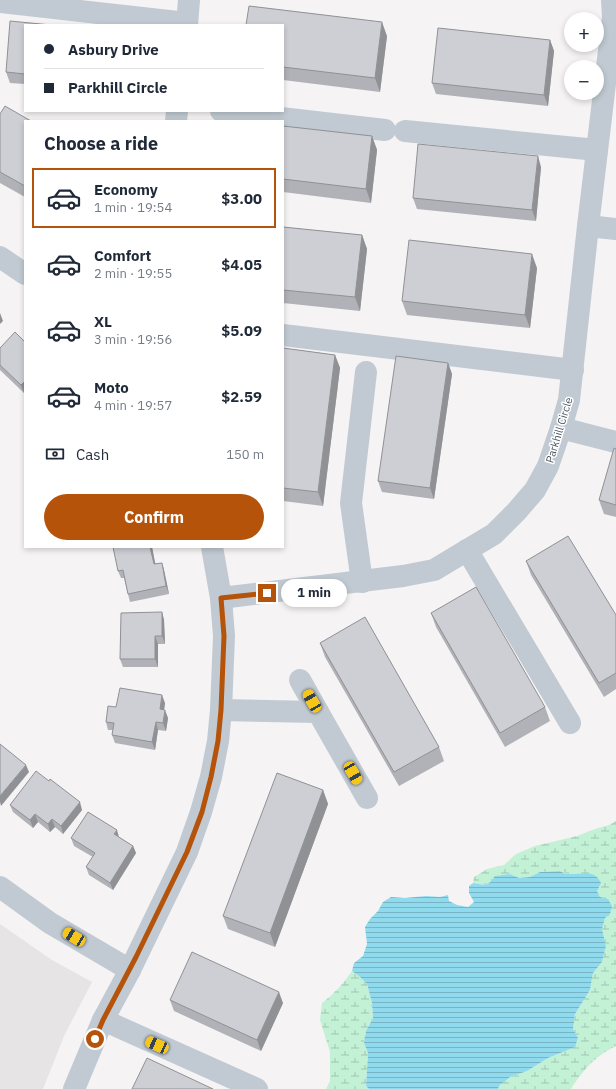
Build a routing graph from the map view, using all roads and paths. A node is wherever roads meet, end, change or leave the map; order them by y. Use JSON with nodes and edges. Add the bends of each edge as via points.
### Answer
{"nodes":[{"id":1,"x":190,"y":0,"type":"edge"},
{"id":2,"x":0,"y":2,"type":"edge"},
{"id":3,"x":613,"y":8,"type":"edge"},
{"id":4,"x":187,"y":24,"type":"edge"},
{"id":5,"x":230,"y":112,"type":"edge"},
{"id":6,"x":597,"y":150,"type":"junction"},
{"id":7,"x":588,"y":226,"type":"junction"},
{"id":8,"x":616,"y":229,"type":"edge"},
{"id":9,"x":0,"y":257,"type":"edge"},
{"id":10,"x":24,"y":273,"type":"edge"},
{"id":11,"x":284,"y":335,"type":"edge"},
{"id":12,"x":573,"y":370,"type":"junction"},
{"id":13,"x":366,"y":372,"type":"dead end"},
{"id":14,"x":562,"y":428,"type":"junction"},
{"id":15,"x":616,"y":442,"type":"edge"},
{"id":16,"x":212,"y":548,"type":"edge"},
{"id":17,"x":467,"y":550,"type":"junction"},
{"id":18,"x":362,"y":582,"type":"junction"},
{"id":19,"x":221,"y":598,"type":"junction"},
{"id":20,"x":300,"y":680,"type":"dead end"},
{"id":21,"x":221,"y":710,"type":"junction"},
{"id":22,"x":318,"y":712,"type":"junction"},
{"id":23,"x":570,"y":723,"type":"dead end"},
{"id":24,"x":367,"y":798,"type":"dead end"},
{"id":25,"x":0,"y":887,"type":"edge"},
{"id":26,"x":130,"y":970,"type":"junction"},
{"id":27,"x":103,"y":1020,"type":"junction"},
{"id":28,"x":74,"y":1089,"type":"edge"},
{"id":29,"x":257,"y":1089,"type":"edge"}],
"edges":[{"from":1,"to":4,"type":"street"},
{"from":2,"to":4,"type":"street"},
{"from":3,"to":6,"type":"street","name":"Parkhill Circle"},
{"from":5,"to":6,"type":"street"},
{"from":6,"to":7,"type":"street","name":"Parkhill Circle"},
{"from":7,"to":8,"type":"street"},
{"from":7,"to":12,"type":"street","name":"Parkhill Circle"},
{"from":9,"to":10,"type":"street"},
{"from":11,"to":12,"type":"street"},
{"from":12,"to":14,"type":"street","name":"Parkhill Circle","via":[[570,400]]},
{"from":13,"to":18,"type":"street","via":[[351,503]]},
{"from":14,"to":15,"type":"street"},
{"from":14,"to":17,"type":"street","name":"Parkhill Circle","via":[[548,466],[535,490],[494,534]]},
{"from":16,"to":19,"type":"street"},
{"from":17,"to":18,"type":"street","name":"Parkhill Circle","via":[[434,570]]},
{"from":17,"to":23,"type":"street"},
{"from":18,"to":19,"type":"street","name":"Parkhill Circle"},
{"from":19,"to":21,"type":"street","via":[[224,636]]},
{"from":20,"to":22,"type":"street"},
{"from":21,"to":22,"type":"street"},
{"from":21,"to":26,"type":"street","via":[[218,741],[202,812],[187,852]]},
{"from":22,"to":24,"type":"street"},
{"from":25,"to":26,"type":"street","via":[[50,923]]},
{"from":26,"to":27,"type":"street"},
{"from":27,"to":28,"type":"street"},
{"from":27,"to":29,"type":"street"}]}
